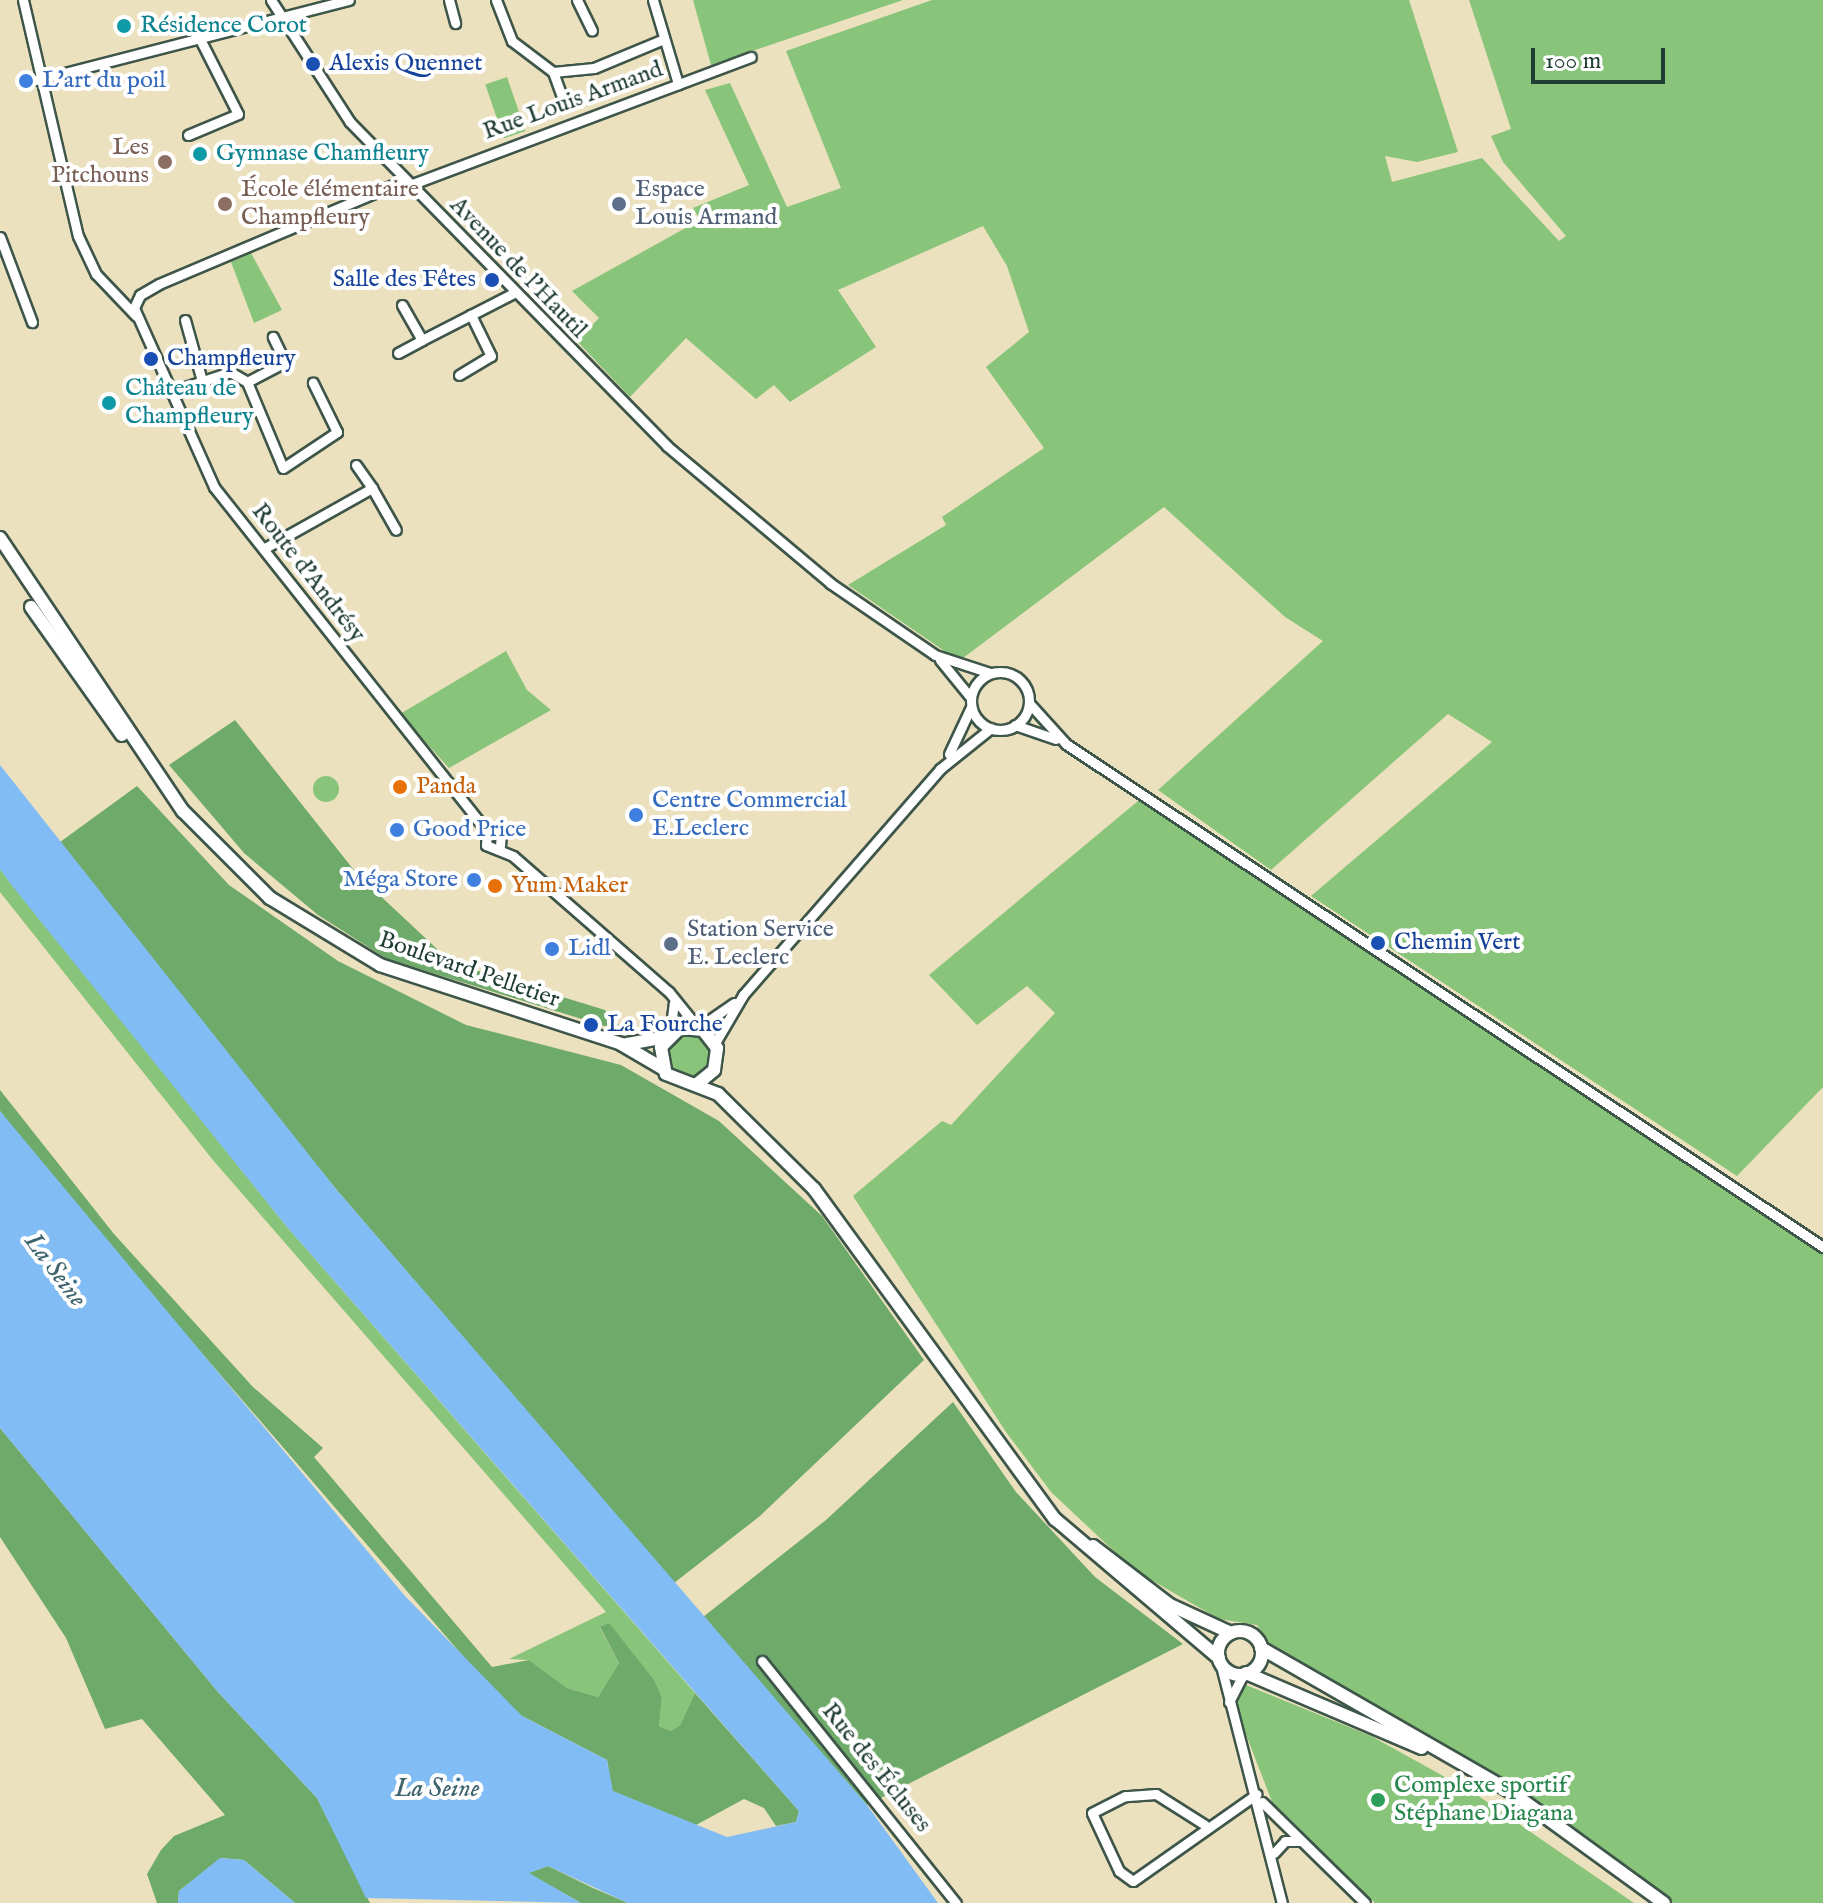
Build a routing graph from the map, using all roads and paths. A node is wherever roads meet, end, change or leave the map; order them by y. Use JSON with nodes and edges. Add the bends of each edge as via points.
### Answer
{"nodes":[{"id":1,"x":23,"y":0,"type":"edge"},
{"id":2,"x":271,"y":0,"type":"edge"},
{"id":3,"x":349,"y":0,"type":"edge"},
{"id":4,"x":449,"y":0,"type":"edge"},
{"id":5,"x":496,"y":0,"type":"edge"},
{"id":6,"x":577,"y":0,"type":"edge"},
{"id":7,"x":653,"y":0,"type":"edge"},
{"id":8,"x":280,"y":20,"type":"junction"},
{"id":9,"x":455,"y":23,"type":"dead end"},
{"id":10,"x":592,"y":31,"type":"dead end"},
{"id":11,"x":664,"y":39,"type":"junction"},
{"id":12,"x":201,"y":41,"type":"junction"},
{"id":13,"x":751,"y":57,"type":"dead end"},
{"id":14,"x":553,"y":72,"type":"junction"},
{"id":15,"x":37,"y":80,"type":"junction"},
{"id":16,"x":678,"y":84,"type":"junction"},
{"id":17,"x":565,"y":105,"type":"dead end"},
{"id":18,"x":188,"y":135,"type":"dead end"},
{"id":19,"x":407,"y":182,"type":"junction"},
{"id":20,"x":0,"y":237,"type":"edge"},
{"id":21,"x":142,"y":292,"type":"junction"},
{"id":22,"x":514,"y":293,"type":"junction"},
{"id":23,"x":120,"y":298,"type":"junction"},
{"id":24,"x":402,"y":305,"type":"dead end"},
{"id":25,"x":471,"y":315,"type":"junction"},
{"id":26,"x":136,"y":316,"type":"junction"},
{"id":27,"x":185,"y":320,"type":"dead end"},
{"id":28,"x":32,"y":322,"type":"dead end"},
{"id":29,"x":273,"y":337,"type":"dead end"},
{"id":30,"x":422,"y":340,"type":"junction"},
{"id":31,"x":398,"y":353,"type":"dead end"},
{"id":32,"x":459,"y":375,"type":"dead end"},
{"id":33,"x":202,"y":381,"type":"junction"},
{"id":34,"x":247,"y":382,"type":"junction"},
{"id":35,"x":313,"y":383,"type":"dead end"},
{"id":36,"x":170,"y":392,"type":"junction"},
{"id":37,"x":356,"y":465,"type":"dead end"},
{"id":38,"x":372,"y":488,"type":"junction"},
{"id":39,"x":396,"y":530,"type":"dead end"},
{"id":40,"x":0,"y":538,"type":"edge"},
{"id":41,"x":265,"y":548,"type":"junction"},
{"id":42,"x":0,"y":550,"type":"edge"},
{"id":43,"x":935,"y":655,"type":"junction"},
{"id":44,"x":990,"y":673,"type":"junction"},
{"id":45,"x":971,"y":702,"type":"junction"},
{"id":46,"x":1029,"y":703,"type":"junction"},
{"id":47,"x":1015,"y":725,"type":"junction"},
{"id":48,"x":991,"y":728,"type":"junction"},
{"id":49,"x":1066,"y":744,"type":"junction"},
{"id":50,"x":142,"y":754,"type":"junction"},
{"id":51,"x":940,"y":769,"type":"junction"},
{"id":52,"x":743,"y":995,"type":"junction"},
{"id":53,"x":674,"y":999,"type":"junction"},
{"id":54,"x":698,"y":1028,"type":"junction"},
{"id":55,"x":668,"y":1036,"type":"junction"},
{"id":56,"x":715,"y":1043,"type":"junction"},
{"id":57,"x":621,"y":1044,"type":"junction"},
{"id":58,"x":662,"y":1068,"type":"junction"},
{"id":59,"x":715,"y":1068,"type":"junction"},
{"id":60,"x":697,"y":1084,"type":"junction"},
{"id":61,"x":1823,"y":1247,"type":"edge"},
{"id":62,"x":1231,"y":1633,"type":"junction"},
{"id":63,"x":1261,"y":1648,"type":"junction"},
{"id":64,"x":1219,"y":1660,"type":"junction"},
{"id":65,"x":762,"y":1661,"type":"dead end"},
{"id":66,"x":1244,"y":1674,"type":"junction"},
{"id":67,"x":1229,"y":1702,"type":"junction"},
{"id":68,"x":1258,"y":1796,"type":"junction"},
{"id":69,"x":1205,"y":1825,"type":"junction"},
{"id":70,"x":1300,"y":1841,"type":"junction"},
{"id":71,"x":1274,"y":1853,"type":"junction"},
{"id":72,"x":956,"y":1903,"type":"edge"},
{"id":73,"x":1282,"y":1903,"type":"edge"},
{"id":74,"x":1365,"y":1903,"type":"edge"},
{"id":75,"x":1655,"y":1903,"type":"edge"},
{"id":76,"x":1664,"y":1903,"type":"edge"}],
"edges":[{"from":1,"to":15,"type":"street","name":"Route d'Andrésy"},
{"from":2,"to":8,"type":"street","name":"Avenue de l'Hautil"},
{"from":3,"to":8,"type":"street"},
{"from":4,"to":9,"type":"street"},
{"from":5,"to":14,"type":"street","via":[[512,41]]},
{"from":6,"to":10,"type":"street"},
{"from":7,"to":11,"type":"street"},
{"from":8,"to":12,"type":"street"},
{"from":8,"to":19,"type":"street","name":"Avenue de l'Hautil","via":[[330,98]]},
{"from":11,"to":14,"type":"street","via":[[594,68]]},
{"from":11,"to":16,"type":"street"},
{"from":12,"to":15,"type":"street"},
{"from":12,"to":18,"type":"street","via":[[238,114]]},
{"from":13,"to":16,"type":"street","name":"Rue Louis Armand"},
{"from":14,"to":17,"type":"street"},
{"from":15,"to":23,"type":"street","name":"Route d'Andrésy","via":[[78,236],[92,268]]},
{"from":16,"to":19,"type":"street","name":"Rue Louis Armand"},
{"from":19,"to":21,"type":"street","name":"Rue Louis Armand"},
{"from":19,"to":22,"type":"street","name":"Avenue de l'Hautil"},
{"from":20,"to":28,"type":"street"},
{"from":21,"to":23,"type":"street","name":"Rue Louis Armand"},
{"from":21,"to":26,"type":"street"},
{"from":22,"to":25,"type":"street"},
{"from":22,"to":43,"type":"street","name":"Avenue de l'Hautil","via":[[592,373],[777,541]]},
{"from":23,"to":26,"type":"street","name":"Route d'Andrésy"},
{"from":24,"to":30,"type":"street"},
{"from":25,"to":30,"type":"street"},
{"from":25,"to":32,"type":"street","via":[[491,356]]},
{"from":26,"to":36,"type":"street","name":"Route d'Andrésy"},
{"from":27,"to":33,"type":"street"},
{"from":29,"to":34,"type":"street","via":[[285,362]]},
{"from":30,"to":31,"type":"street"},
{"from":33,"to":34,"type":"street","via":[[230,372]]},
{"from":33,"to":36,"type":"street"},
{"from":34,"to":35,"type":"street","via":[[283,468],[337,432]]},
{"from":36,"to":41,"type":"street","name":"Route d'Andrésy","via":[[210,480]]},
{"from":37,"to":38,"type":"street"},
{"from":38,"to":39,"type":"street"},
{"from":38,"to":41,"type":"street"},
{"from":40,"to":50,"type":"main road","name":"Boulevard Pelletier"},
{"from":41,"to":53,"type":"street","name":"Route d'Andrésy","via":[[487,831],[486,845],[500,846]]},
{"from":42,"to":50,"type":"main road","name":"Boulevard Pelletier","via":[[43,625]]},
{"from":43,"to":44,"type":"street"},
{"from":43,"to":45,"type":"street"},
{"from":44,"to":45,"type":"street"},
{"from":44,"to":46,"type":"street","via":[[1018,678]]},
{"from":45,"to":48,"type":"street"},
{"from":45,"to":51,"type":"street"},
{"from":46,"to":47,"type":"street"},
{"from":46,"to":49,"type":"street"},
{"from":47,"to":48,"type":"street"},
{"from":47,"to":49,"type":"street"},
{"from":48,"to":51,"type":"street"},
{"from":49,"to":61,"type":"street"},
{"from":50,"to":57,"type":"main road","name":"Boulevard Pelletier","via":[[215,848],[305,923],[405,976]]},
{"from":51,"to":52,"type":"street"},
{"from":52,"to":54,"type":"street"},
{"from":52,"to":56,"type":"street"},
{"from":53,"to":54,"type":"street","name":"Route d'Andrésy"},
{"from":53,"to":55,"type":"street"},
{"from":54,"to":55,"type":"main road"},
{"from":54,"to":56,"type":"main road"},
{"from":55,"to":57,"type":"main road","name":"Boulevard Pelletier"},
{"from":55,"to":58,"type":"main road"},
{"from":56,"to":59,"type":"main road"},
{"from":57,"to":58,"type":"main road","name":"Boulevard Pelletier"},
{"from":58,"to":60,"type":"main road","via":[[675,1081]]},
{"from":59,"to":60,"type":"main road"},
{"from":59,"to":62,"type":"main road","via":[[731,1099],[849,1219],[1062,1516],[1151,1593]]},
{"from":60,"to":64,"type":"main road","via":[[721,1096],[843,1222],[1055,1519]]},
{"from":62,"to":63,"type":"main road","via":[[1251,1634]]},
{"from":62,"to":64,"type":"main road"},
{"from":63,"to":66,"type":"main road","via":[[1259,1662]]},
{"from":63,"to":76,"type":"main road","via":[[1511,1792]]},
{"from":64,"to":66,"type":"main road"},
{"from":64,"to":67,"type":"street"},
{"from":65,"to":72,"type":"street","name":"Rue des Écluses"},
{"from":66,"to":67,"type":"street"},
{"from":66,"to":75,"type":"main road","via":[[1453,1765]]},
{"from":67,"to":68,"type":"street"},
{"from":68,"to":69,"type":"street"},
{"from":68,"to":70,"type":"street"},
{"from":68,"to":71,"type":"street"},
{"from":69,"to":69,"type":"street","via":[[1168,1861],[1128,1881],[1092,1813],[1125,1796],[1156,1794]]},
{"from":70,"to":71,"type":"street","via":[[1285,1841]]},
{"from":70,"to":74,"type":"street"},
{"from":71,"to":73,"type":"street"}]}
